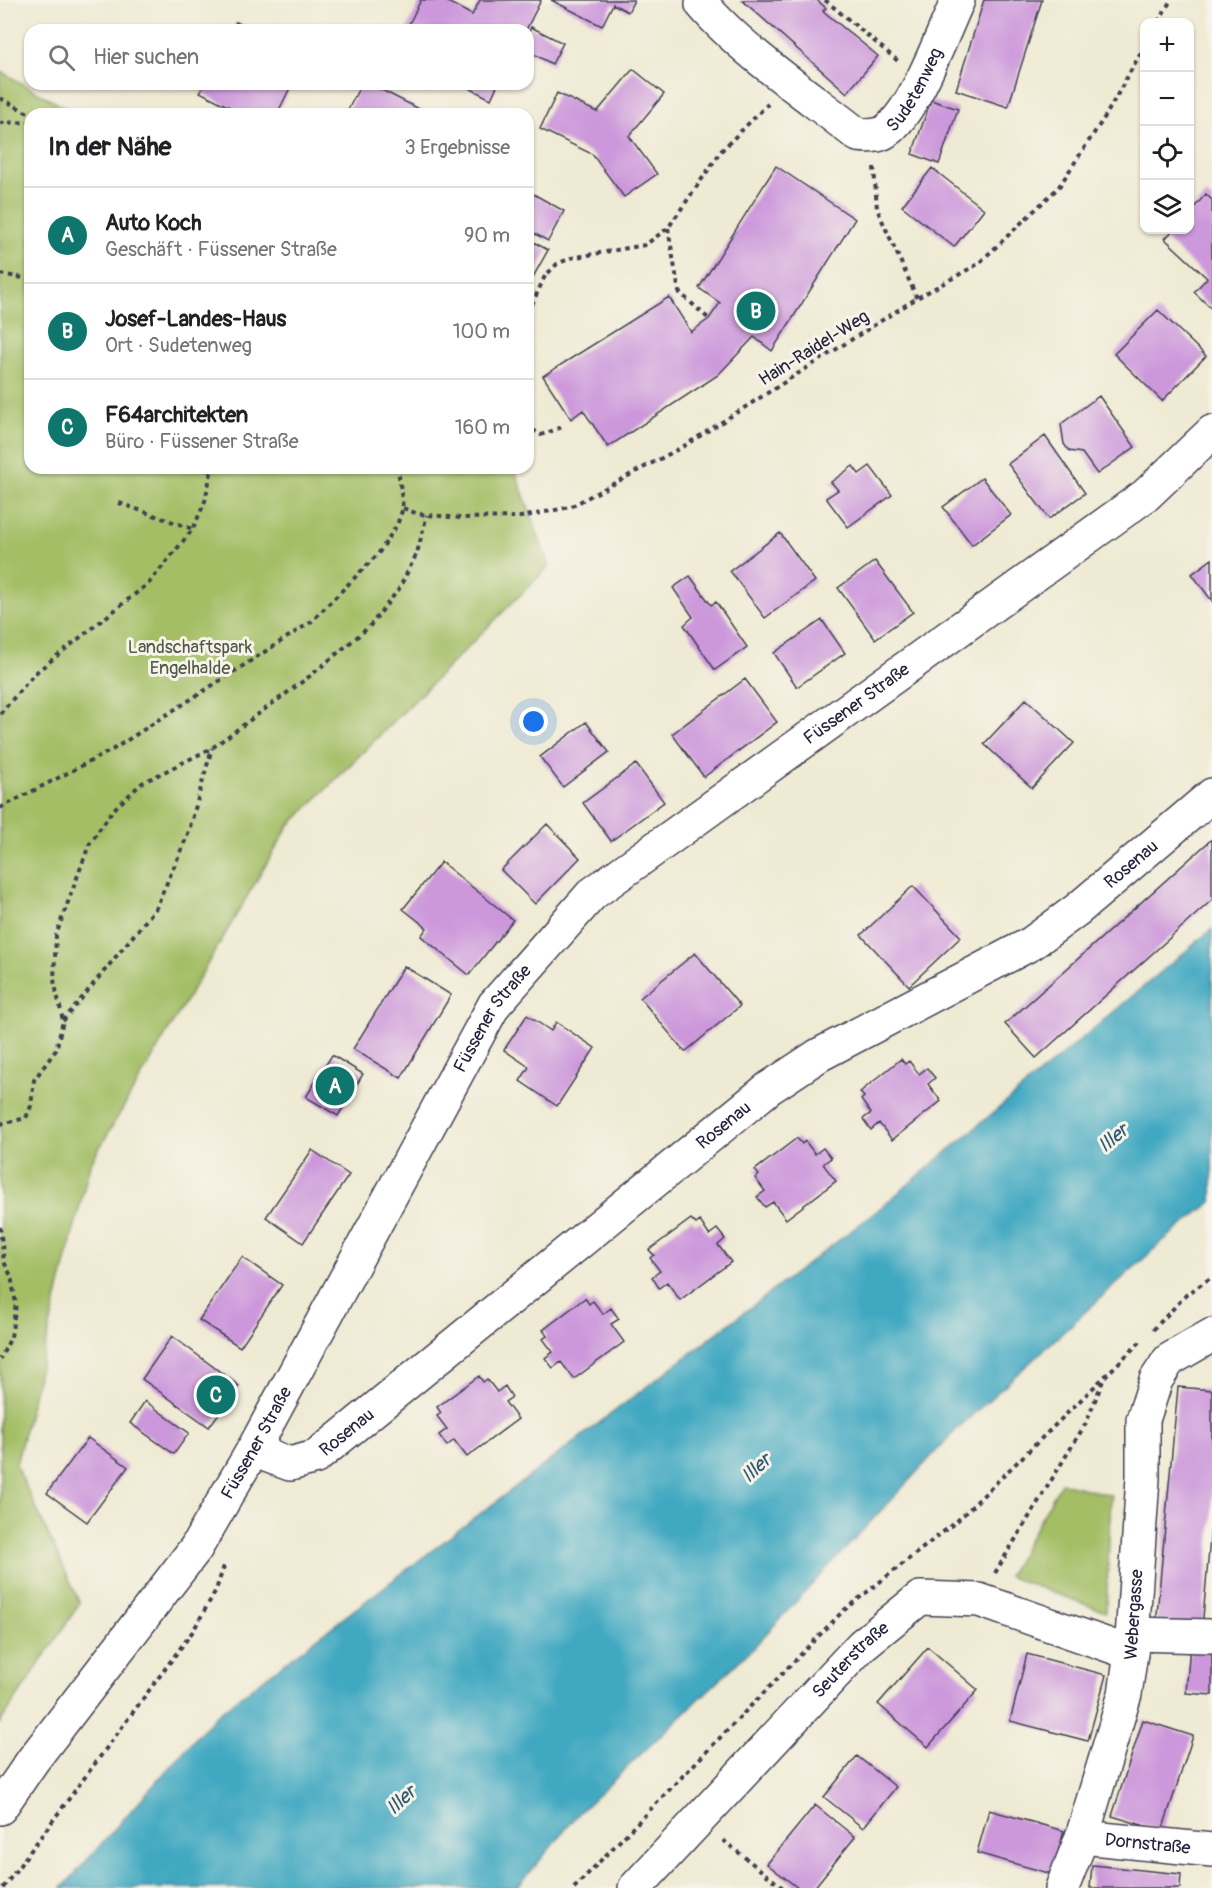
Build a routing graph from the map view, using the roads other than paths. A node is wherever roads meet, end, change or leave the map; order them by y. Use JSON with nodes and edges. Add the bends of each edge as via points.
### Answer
{"nodes":[{"id":1,"x":702,"y":0,"type":"edge"},
{"id":2,"x":958,"y":0,"type":"edge"},
{"id":3,"x":1212,"y":432,"type":"edge"},
{"id":4,"x":1212,"y":795,"type":"edge"},
{"id":5,"x":1200,"y":1342,"type":"edge"},
{"id":6,"x":253,"y":1449,"type":"junction"},
{"id":7,"x":1211,"y":1629,"type":"edge"},
{"id":8,"x":1132,"y":1643,"type":"junction"},
{"id":9,"x":0,"y":1808,"type":"edge"},
{"id":10,"x":1082,"y":1837,"type":"junction"},
{"id":11,"x":1212,"y":1850,"type":"edge"},
{"id":12,"x":635,"y":1888,"type":"edge"},
{"id":13,"x":1062,"y":1888,"type":"edge"}],
"edges":[{"from":1,"to":2,"type":"street","name":"Sudetenweg","via":[[713,17],[789,81],[858,135],[872,136],[885,132],[910,103]]},
{"from":3,"to":6,"type":"street","name":"Füssener Straße","via":[[1146,495],[592,894],[494,1005]]},
{"from":4,"to":6,"type":"street","name":"Rosenau","via":[[1032,943],[819,1055],[769,1088],[316,1457],[290,1464]]},
{"from":5,"to":8,"type":"street","name":"Webergasse","via":[[1169,1360],[1156,1380],[1143,1420]]},
{"from":6,"to":9,"type":"street","name":"Füssener Straße","via":[[196,1548]]},
{"from":7,"to":8,"type":"street","name":"Seuterstraße"},
{"from":8,"to":10,"type":"street","name":"Webergasse","via":[[1125,1694]]},
{"from":8,"to":12,"type":"street","name":"Seuterstraße","via":[[979,1600],[920,1598],[862,1645]]},
{"from":10,"to":11,"type":"street","name":"Dornstraße"},
{"from":10,"to":13,"type":"street","name":"Webergasse"}]}
